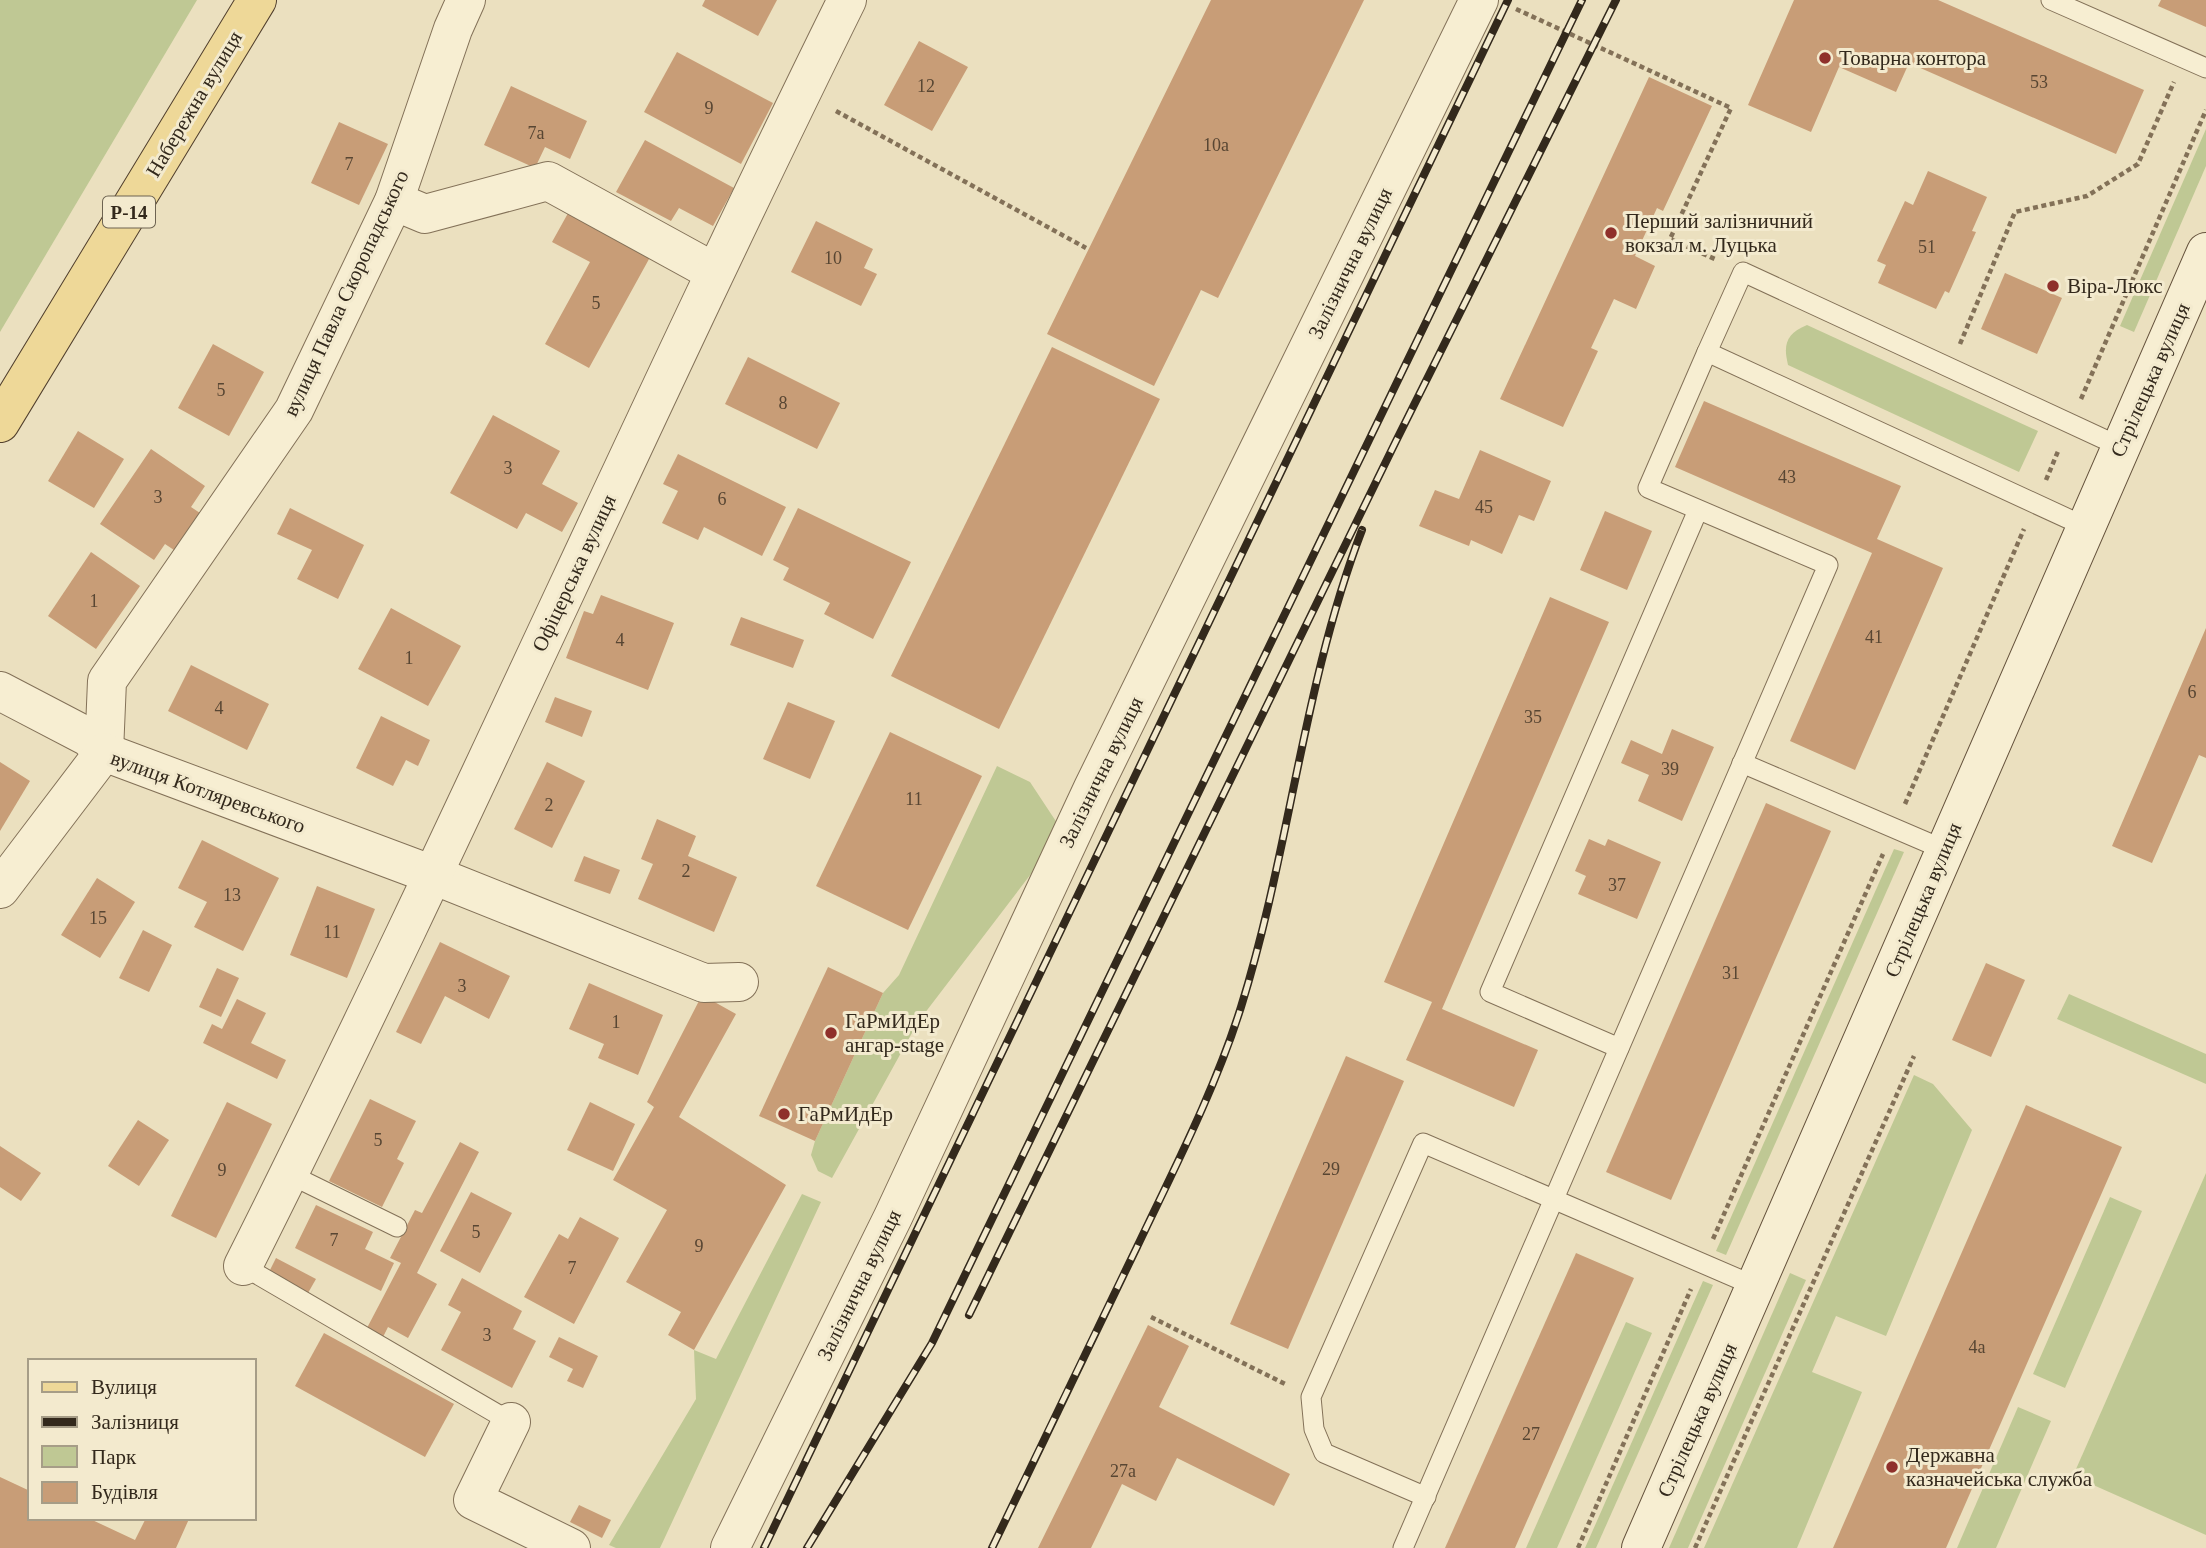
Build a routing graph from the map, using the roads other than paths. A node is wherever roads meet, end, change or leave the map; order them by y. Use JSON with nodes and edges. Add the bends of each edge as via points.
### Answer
{"nodes":[{"id":1,"x":257,"y":0,"type":"edge"},
{"id":2,"x":466,"y":0,"type":"edge"},
{"id":3,"x":847,"y":0,"type":"edge"},
{"id":4,"x":2051,"y":0,"type":"edge"},
{"id":5,"x":1492,"y":2,"type":"edge"},
{"id":6,"x":2206,"y":68,"type":"edge"},
{"id":7,"x":394,"y":201,"type":"junction"},
{"id":8,"x":2206,"y":251,"type":"edge"},
{"id":9,"x":714,"y":272,"type":"junction"},
{"id":10,"x":1707,"y":352,"type":"junction"},
{"id":11,"x":0,"y":423,"type":"edge"},
{"id":12,"x":2121,"y":447,"type":"junction"},
{"id":13,"x":1698,"y":510,"type":"junction"},
{"id":14,"x":2086,"y":527,"type":"junction"},
{"id":15,"x":0,"y":691,"type":"edge"},
{"id":16,"x":104,"y":752,"type":"junction"},
{"id":17,"x":1742,"y":763,"type":"junction"},
{"id":18,"x":1945,"y":850,"type":"junction"},
{"id":19,"x":433,"y":875,"type":"junction"},
{"id":20,"x":0,"y":889,"type":"edge"},
{"id":21,"x":739,"y":982,"type":"dead end"},
{"id":22,"x":1619,"y":1048,"type":"junction"},
{"id":23,"x":289,"y":1174,"type":"junction"},
{"id":24,"x":1554,"y":1199,"type":"junction"},
{"id":25,"x":397,"y":1227,"type":"dead end"},
{"id":26,"x":243,"y":1266,"type":"joint"},
{"id":27,"x":1755,"y":1286,"type":"junction"},
{"id":28,"x":510,"y":1422,"type":"joint"},
{"id":29,"x":1426,"y":1497,"type":"junction"},
{"id":30,"x":571,"y":1548,"type":"edge"},
{"id":31,"x":730,"y":1548,"type":"edge"},
{"id":32,"x":1403,"y":1548,"type":"edge"},
{"id":33,"x":1641,"y":1548,"type":"edge"}],
"edges":[{"from":1,"to":11,"type":"main road","name":"Набережна вулиця","number":"Р-14"},
{"from":2,"to":7,"type":"street","name":"вулиця Павла Скоропадського"},
{"from":3,"to":9,"type":"street","name":"Офіцерська вулиця"},
{"from":4,"to":6,"type":"lane"},
{"from":5,"to":31,"type":"street","name":"Залізнична вулиця","via":[[1093,788],[893,1217]]},
{"from":7,"to":9,"type":"street","via":[[425,214],[548,181]]},
{"from":7,"to":16,"type":"street","name":"вулиця Павла Скоропадського","via":[[294,410],[107,681]]},
{"from":8,"to":12,"type":"street","name":"Стрілецька вулиця"},
{"from":9,"to":19,"type":"street","name":"Офіцерська вулиця"},
{"from":10,"to":12,"type":"lane","via":[[1743,272]]},
{"from":10,"to":13,"type":"lane","via":[[1648,488]]},
{"from":10,"to":14,"type":"lane"},
{"from":12,"to":14,"type":"street","name":"Стрілецька вулиця"},
{"from":13,"to":17,"type":"lane","via":[[1828,565]]},
{"from":13,"to":22,"type":"lane","via":[[1490,992]]},
{"from":14,"to":18,"type":"street","name":"Стрілецька вулиця"},
{"from":15,"to":16,"type":"street","via":[[88,737]]},
{"from":16,"to":19,"type":"street","name":"вулиця Котляревського"},
{"from":16,"to":20,"type":"street","name":"вулиця Котляревського"},
{"from":17,"to":18,"type":"lane"},
{"from":17,"to":22,"type":"lane"},
{"from":18,"to":27,"type":"street","name":"Стрілецька вулиця"},
{"from":19,"to":21,"type":"street","name":"вулиця Котляревського","via":[[704,983]]},
{"from":19,"to":23,"type":"street"},
{"from":22,"to":24,"type":"lane"},
{"from":23,"to":25,"type":"lane"},
{"from":23,"to":26,"type":"street"},
{"from":24,"to":27,"type":"lane"},
{"from":24,"to":29,"type":"lane"},
{"from":24,"to":29,"type":"lane","via":[[1423,1143],[1311,1397],[1314,1429],[1324,1453]]},
{"from":26,"to":28,"type":"lane"},
{"from":27,"to":33,"type":"street","name":"Стрілецька вулиця"},
{"from":28,"to":30,"type":"street","via":[[473,1500]]},
{"from":29,"to":32,"type":"lane"}]}
